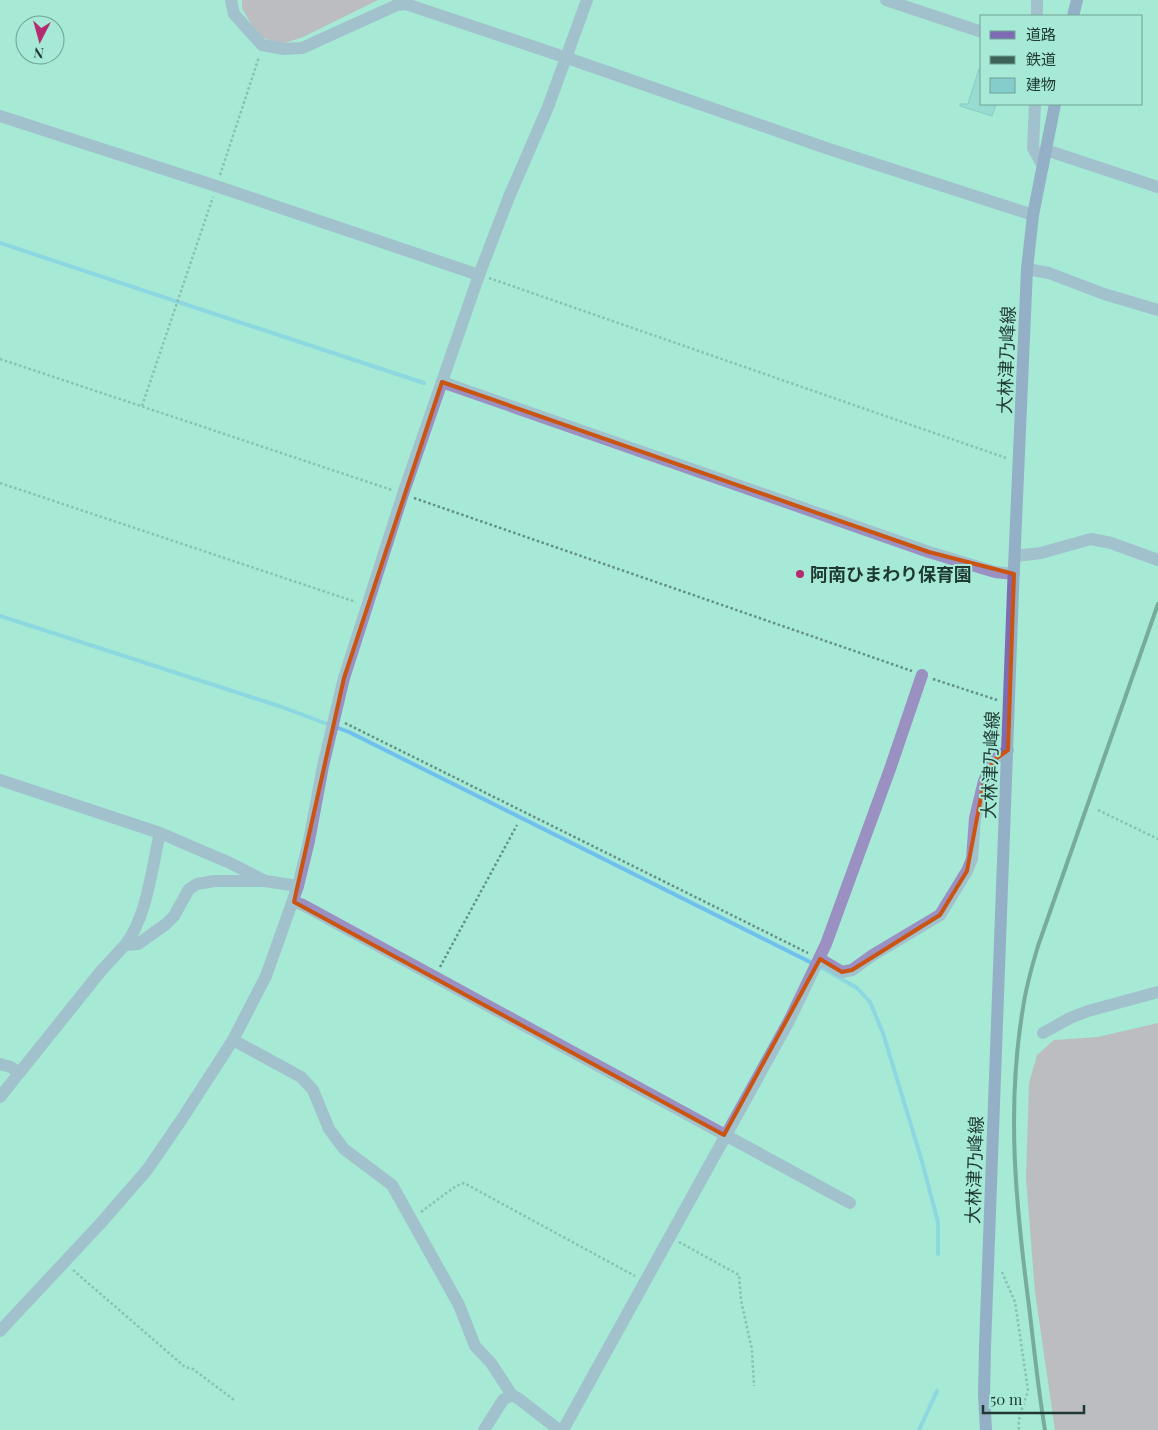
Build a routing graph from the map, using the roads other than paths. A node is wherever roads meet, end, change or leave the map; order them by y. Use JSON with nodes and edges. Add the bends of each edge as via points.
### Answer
{"nodes":[{"id":1,"x":231,"y":0,"type":"edge"},
{"id":2,"x":587,"y":0,"type":"edge"},
{"id":3,"x":886,"y":0,"type":"edge"},
{"id":4,"x":1037,"y":0,"type":"edge"},
{"id":5,"x":1077,"y":0,"type":"edge"},
{"id":6,"x":1037,"y":15,"type":"edge"},
{"id":7,"x":1073,"y":15,"type":"edge"},
{"id":8,"x":980,"y":31,"type":"edge"},
{"id":9,"x":567,"y":58,"type":"junction"},
{"id":10,"x":1035,"y":105,"type":"edge"},
{"id":11,"x":1055,"y":105,"type":"edge"},
{"id":12,"x":0,"y":116,"type":"edge"},
{"id":13,"x":1046,"y":150,"type":"junction"},
{"id":14,"x":1043,"y":166,"type":"junction"},
{"id":15,"x":1158,"y":187,"type":"edge"},
{"id":16,"x":1033,"y":215,"type":"junction"},
{"id":17,"x":1028,"y":270,"type":"junction"},
{"id":18,"x":479,"y":275,"type":"junction"},
{"id":19,"x":1158,"y":310,"type":"edge"},
{"id":20,"x":442,"y":382,"type":"junction"},
{"id":21,"x":1015,"y":556,"type":"junction"},
{"id":22,"x":1158,"y":560,"type":"edge"},
{"id":23,"x":1014,"y":574,"type":"junction"},
{"id":24,"x":922,"y":675,"type":"road end"},
{"id":25,"x":1008,"y":750,"type":"junction"},
{"id":26,"x":0,"y":780,"type":"edge"},
{"id":27,"x":160,"y":833,"type":"junction"},
{"id":28,"x":265,"y":881,"type":"junction"},
{"id":29,"x":298,"y":886,"type":"junction"},
{"id":30,"x":294,"y":902,"type":"junction"},
{"id":31,"x":125,"y":945,"type":"junction"},
{"id":32,"x":817,"y":963,"type":"junction"},
{"id":33,"x":1158,"y":992,"type":"edge"},
{"id":34,"x":1043,"y":1033,"type":"dead end"},
{"id":35,"x":233,"y":1040,"type":"junction"},
{"id":36,"x":0,"y":1064,"type":"edge"},
{"id":37,"x":19,"y":1073,"type":"junction"},
{"id":38,"x":0,"y":1098,"type":"edge"},
{"id":39,"x":724,"y":1135,"type":"junction"},
{"id":40,"x":850,"y":1203,"type":"dead end"},
{"id":41,"x":0,"y":1330,"type":"edge"},
{"id":42,"x":512,"y":1395,"type":"junction"},
{"id":43,"x":484,"y":1430,"type":"edge"},
{"id":44,"x":560,"y":1430,"type":"edge"},
{"id":45,"x":563,"y":1430,"type":"edge"},
{"id":46,"x":986,"y":1430,"type":"edge"}],
"edges":[{"from":1,"to":9,"type":"street","via":[[234,14],[262,45],[284,49],[302,48],[397,5],[406,4]]},
{"from":2,"to":9,"type":"street"},
{"from":3,"to":8,"type":"street"},
{"from":4,"to":6,"type":"street"},
{"from":5,"to":7,"type":"main road"},
{"from":9,"to":16,"type":"street"},
{"from":9,"to":18,"type":"street"},
{"from":10,"to":14,"type":"street","via":[[1034,148]]},
{"from":11,"to":13,"type":"main road","name":"大林津乃峰線"},
{"from":12,"to":18,"type":"street"},
{"from":13,"to":14,"type":"main road","name":"大林津乃峰線"},
{"from":13,"to":15,"type":"street"},
{"from":14,"to":16,"type":"main road","name":"大林津乃峰線"},
{"from":16,"to":17,"type":"main road","name":"大林津乃峰線"},
{"from":17,"to":19,"type":"street","via":[[1050,273]]},
{"from":17,"to":21,"type":"main road","name":"大林津乃峰線"},
{"from":18,"to":20,"type":"street"},
{"from":20,"to":23,"type":"street","via":[[929,552],[995,572]]},
{"from":20,"to":29,"type":"street","via":[[344,678]]},
{"from":21,"to":22,"type":"street","via":[[1091,539]]},
{"from":21,"to":23,"type":"main road","name":"大林津乃峰線"},
{"from":23,"to":25,"type":"main road","name":"大林津乃峰線"},
{"from":24,"to":32,"type":"street"},
{"from":25,"to":32,"type":"street","via":[[994,760],[984,781],[975,818],[972,859],[940,915],[852,970],[842,972]]},
{"from":25,"to":46,"type":"main road","name":"大林津乃峰線","via":[[985,1347]]},
{"from":26,"to":27,"type":"street"},
{"from":27,"to":28,"type":"street"},
{"from":27,"to":31,"type":"street","via":[[141,916]]},
{"from":28,"to":29,"type":"street"},
{"from":28,"to":31,"type":"street","via":[[197,884],[189,889],[166,924],[138,944]]},
{"from":29,"to":30,"type":"street"},
{"from":30,"to":35,"type":"street","via":[[266,976]]},
{"from":30,"to":39,"type":"street"},
{"from":31,"to":37,"type":"street"},
{"from":32,"to":39,"type":"street"},
{"from":33,"to":34,"type":"street","via":[[1088,1011]]},
{"from":35,"to":41,"type":"street","via":[[147,1170]]},
{"from":35,"to":42,"type":"street","via":[[301,1076],[313,1090],[329,1129],[344,1149],[392,1185],[459,1305],[475,1346],[491,1363]]},
{"from":36,"to":37,"type":"street"},
{"from":37,"to":38,"type":"street"},
{"from":39,"to":40,"type":"street"},
{"from":39,"to":45,"type":"street"},
{"from":42,"to":43,"type":"street","via":[[503,1400]]},
{"from":42,"to":44,"type":"street"}]}
